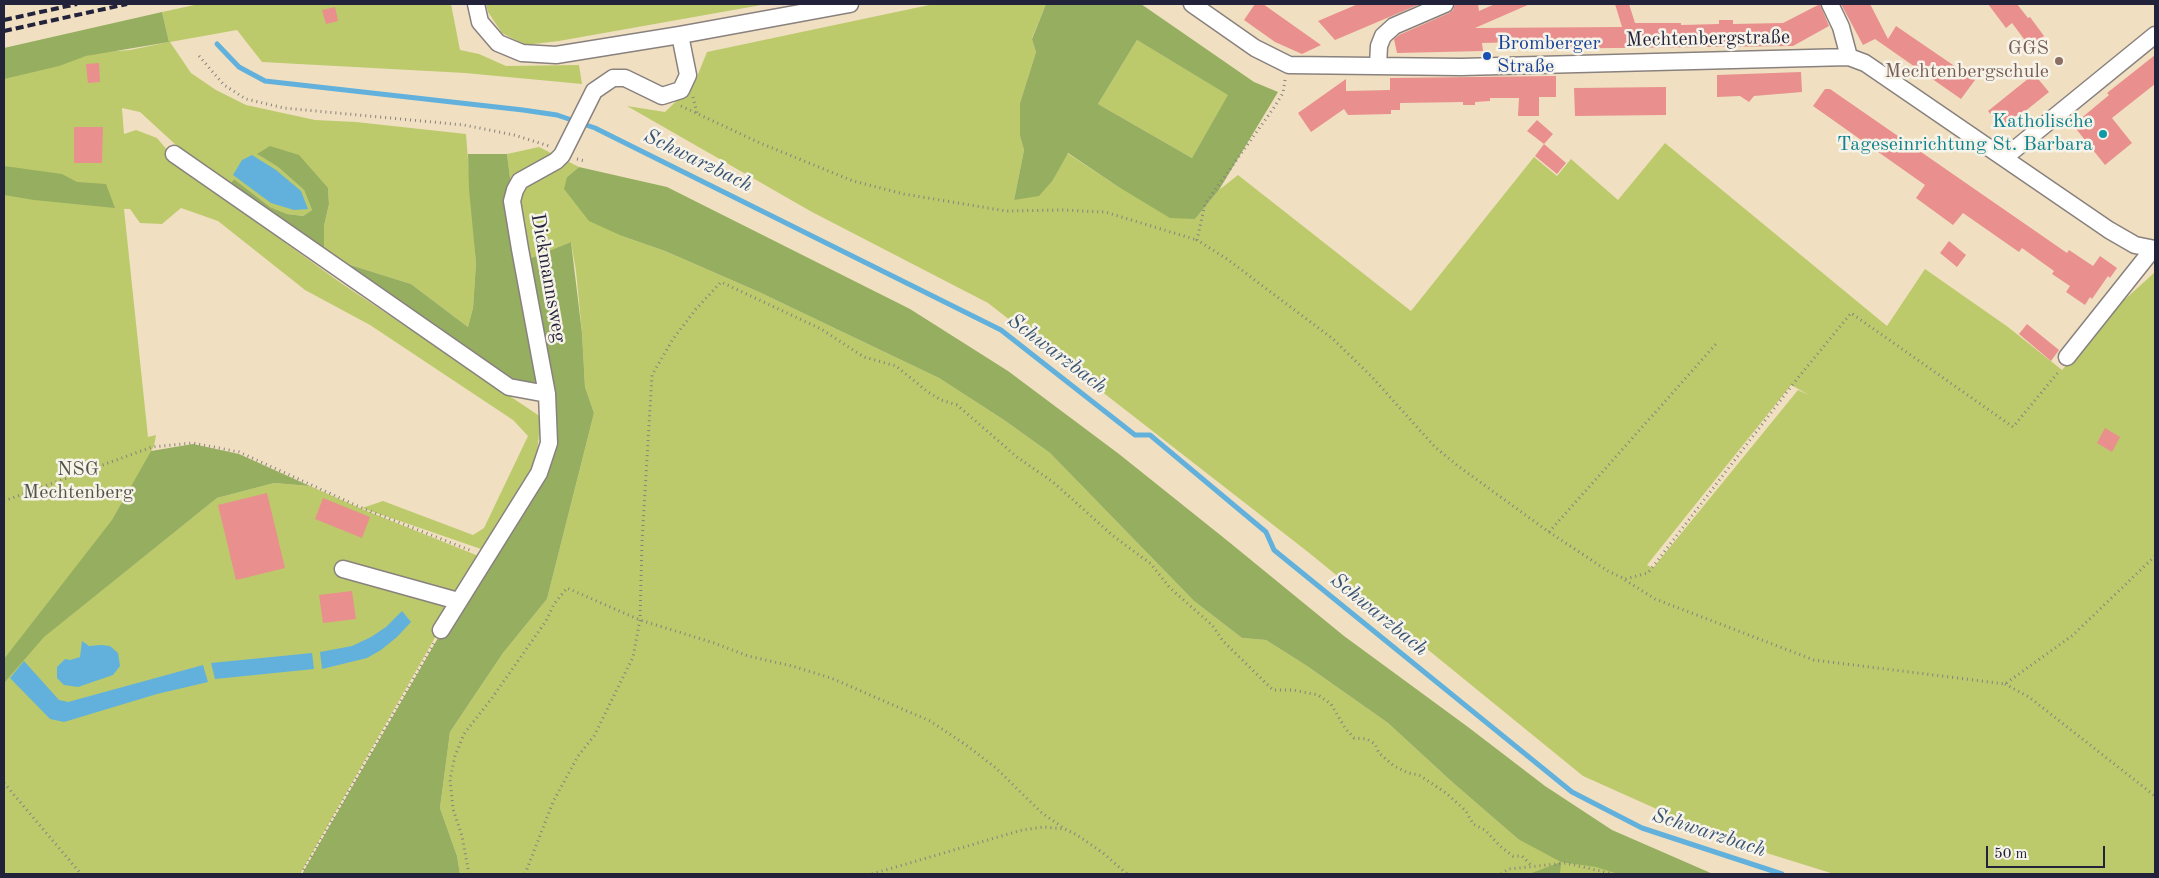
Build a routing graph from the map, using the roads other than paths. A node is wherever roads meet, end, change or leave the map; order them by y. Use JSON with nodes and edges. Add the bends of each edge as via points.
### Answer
{"nodes":[{"id":1,"x":476,"y":4,"type":"edge"},
{"id":2,"x":850,"y":4,"type":"edge"},
{"id":3,"x":1445,"y":4,"type":"edge"},
{"id":4,"x":1830,"y":4,"type":"edge"},
{"id":5,"x":1196,"y":5,"type":"edge"},
{"id":6,"x":2155,"y":34,"type":"edge"},
{"id":7,"x":680,"y":35,"type":"junction"},
{"id":8,"x":1849,"y":57,"type":"junction"},
{"id":9,"x":1378,"y":66,"type":"junction"},
{"id":10,"x":174,"y":154,"type":"dead end"},
{"id":11,"x":2004,"y":158,"type":"junction"},
{"id":12,"x":2154,"y":249,"type":"edge"},
{"id":13,"x":2067,"y":356,"type":"road end"},
{"id":14,"x":547,"y":394,"type":"junction"},
{"id":15,"x":342,"y":569,"type":"dead end"},
{"id":16,"x":458,"y":601,"type":"junction"},
{"id":17,"x":441,"y":630,"type":"road end"}],
"edges":[{"from":1,"to":7,"type":"street","via":[[480,22],[498,43],[522,54],[556,55]]},
{"from":2,"to":7,"type":"street"},
{"from":3,"to":9,"type":"street","via":[[1394,26],[1382,36]]},
{"from":4,"to":8,"type":"street","via":[[1841,27]]},
{"from":5,"to":9,"type":"street","name":"Mechtenbergstraße","via":[[1255,48],[1289,65]]},
{"from":6,"to":11,"type":"street"},
{"from":7,"to":14,"type":"street","name":"Dickmannsweg","via":[[688,75],[681,90],[662,96],[625,78],[613,78],[602,85],[593,94],[564,151],[556,161],[520,181],[512,201]]},
{"from":8,"to":9,"type":"street","name":"Mechtenbergstraße","via":[[1461,67]]},
{"from":8,"to":11,"type":"street","name":"Mechtenbergstraße","via":[[1865,63]]},
{"from":10,"to":14,"type":"street","via":[[509,387]]},
{"from":11,"to":12,"type":"street","name":"Mechtenbergstraße","via":[[2109,230],[2135,245]]},
{"from":12,"to":13,"type":"street"},
{"from":14,"to":16,"type":"street","name":"Dickmannsweg","via":[[549,443],[539,473]]},
{"from":15,"to":16,"type":"street"},
{"from":16,"to":17,"type":"street","name":"Dickmannsweg"}]}
